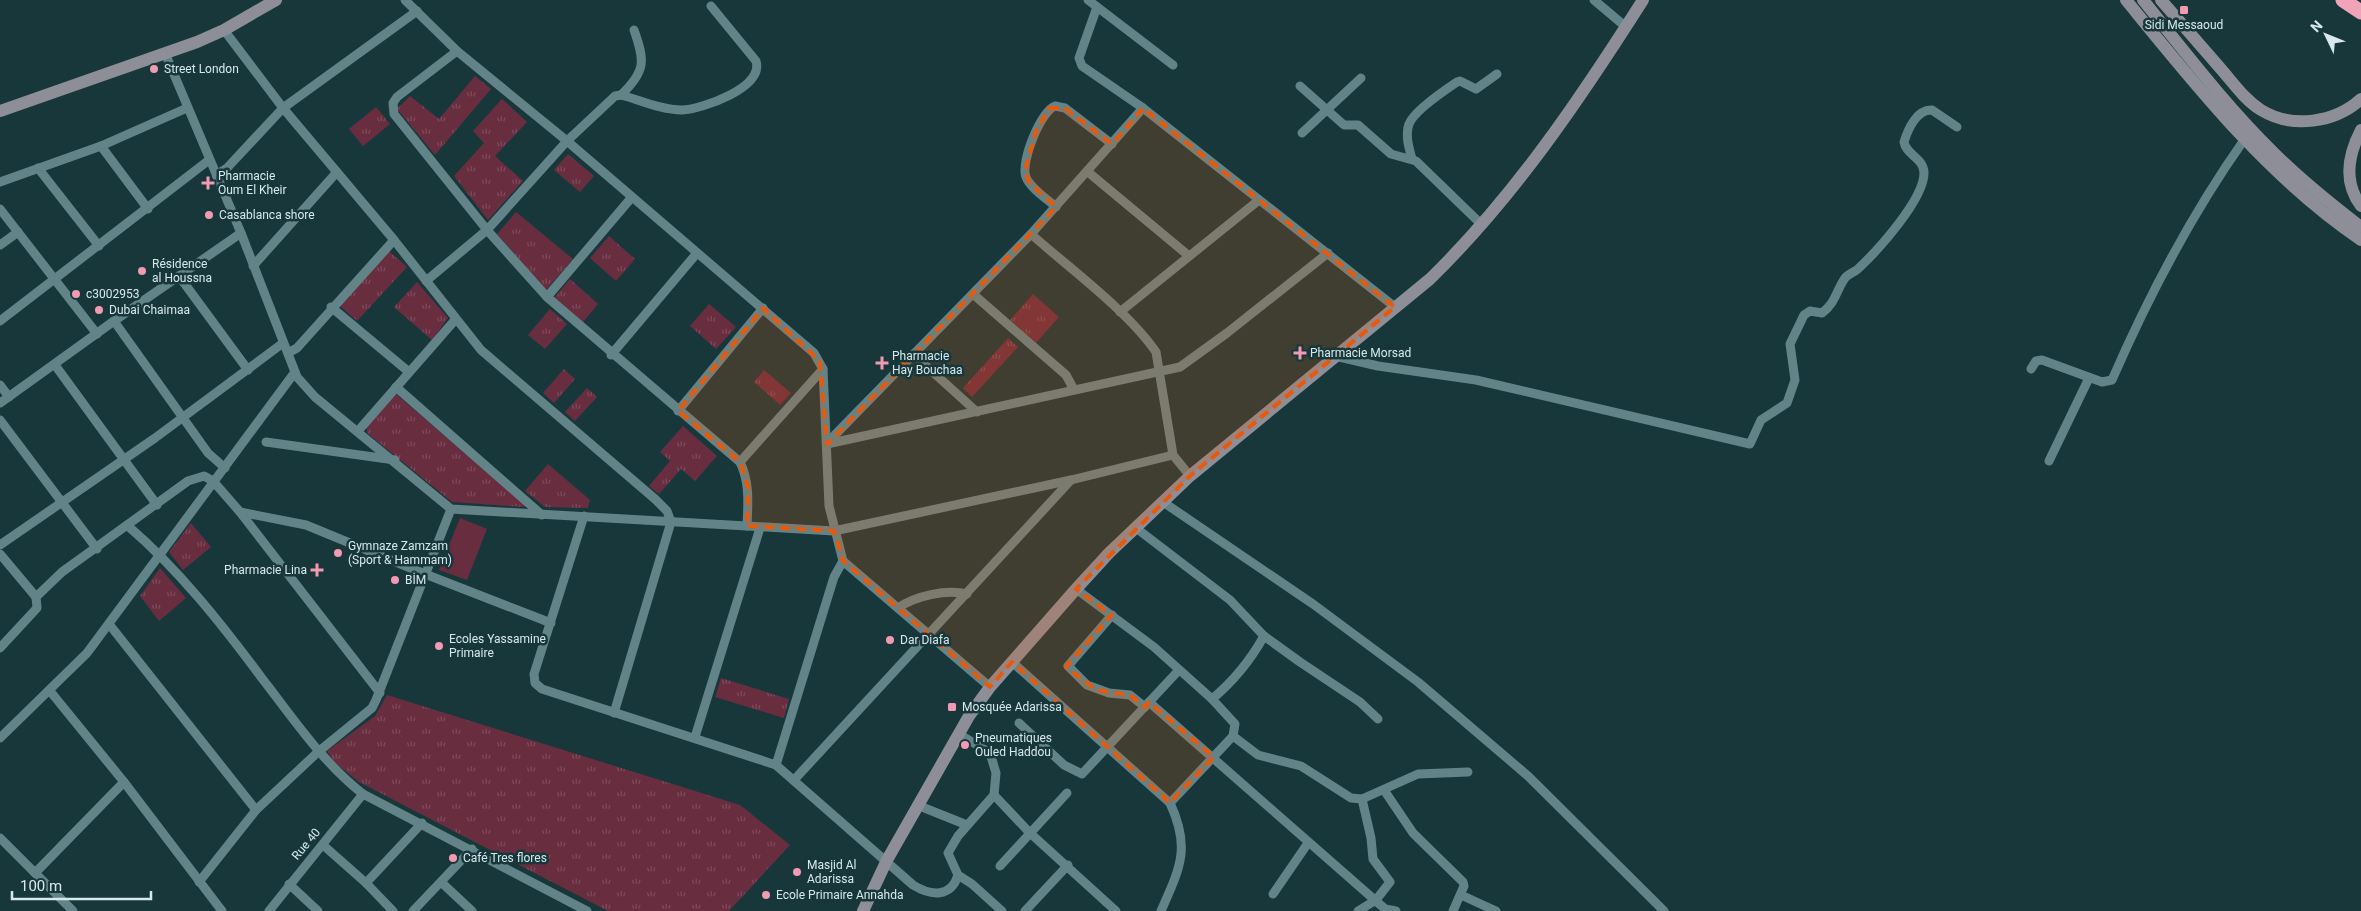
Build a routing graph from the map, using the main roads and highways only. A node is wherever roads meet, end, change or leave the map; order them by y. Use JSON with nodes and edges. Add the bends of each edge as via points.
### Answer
{"nodes":[{"id":1,"x":2343,"y":0,"type":"edge"},
{"id":2,"x":2361,"y":12,"type":"edge"}],
"edges":[{"from":1,"to":2,"type":"highway"}]}
